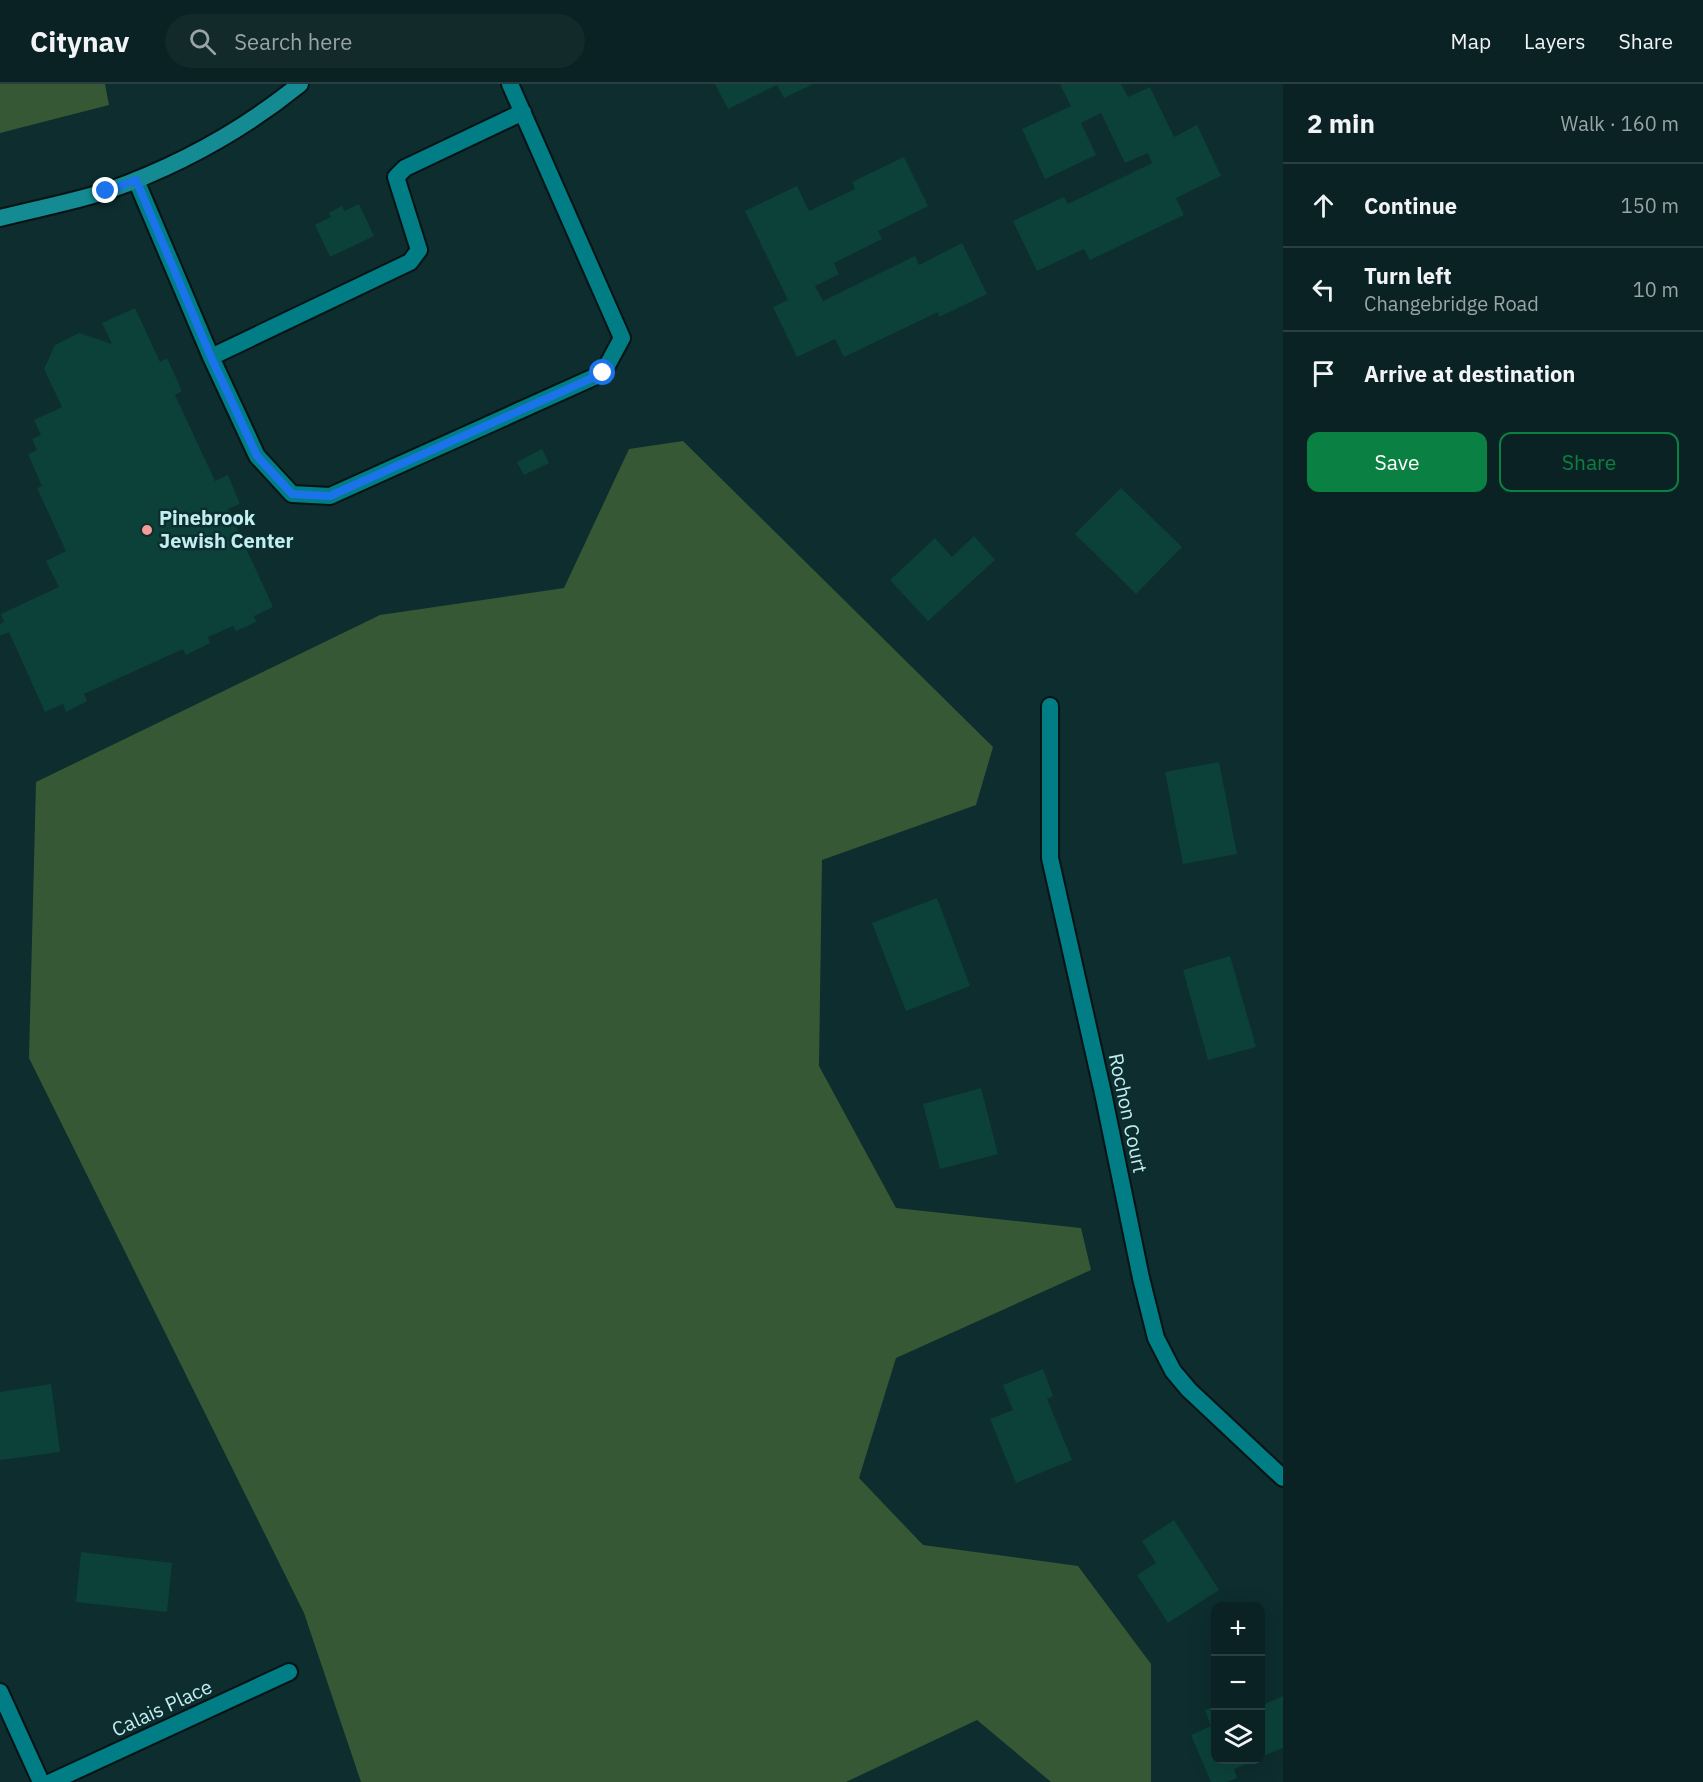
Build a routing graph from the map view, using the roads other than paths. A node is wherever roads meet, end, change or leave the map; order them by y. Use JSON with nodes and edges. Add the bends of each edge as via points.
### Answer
{"nodes":[{"id":1,"x":300,"y":84,"type":"edge"},
{"id":2,"x":510,"y":84,"type":"edge"},
{"id":3,"x":523,"y":112,"type":"junction"},
{"id":4,"x":136,"y":180,"type":"junction"},
{"id":5,"x":0,"y":218,"type":"edge"},
{"id":6,"x":211,"y":357,"type":"junction"},
{"id":7,"x":1050,"y":706,"type":"dead end"},
{"id":8,"x":1283,"y":1478,"type":"edge"},
{"id":9,"x":290,"y":1672,"type":"dead end"},
{"id":10,"x":0,"y":1692,"type":"edge"},
{"id":11,"x":41,"y":1782,"type":"edge"},
{"id":12,"x":51,"y":1782,"type":"edge"}],
"edges":[{"from":1,"to":4,"type":"main road","via":[[219,141]]},
{"from":2,"to":3,"type":"street"},
{"from":3,"to":6,"type":"street","via":[[405,168],[396,177],[419,250],[410,262]]},
{"from":3,"to":6,"type":"street","via":[[622,338],[603,373],[330,496],[292,494],[257,456]]},
{"from":4,"to":5,"type":"main road"},
{"from":4,"to":6,"type":"street"},
{"from":7,"to":8,"type":"street","name":"Rochon Court","via":[[1050,858],[1156,1338],[1173,1371],[1189,1390]]},
{"from":9,"to":12,"type":"street","name":"Calais Place"},
{"from":10,"to":11,"type":"street"}]}
